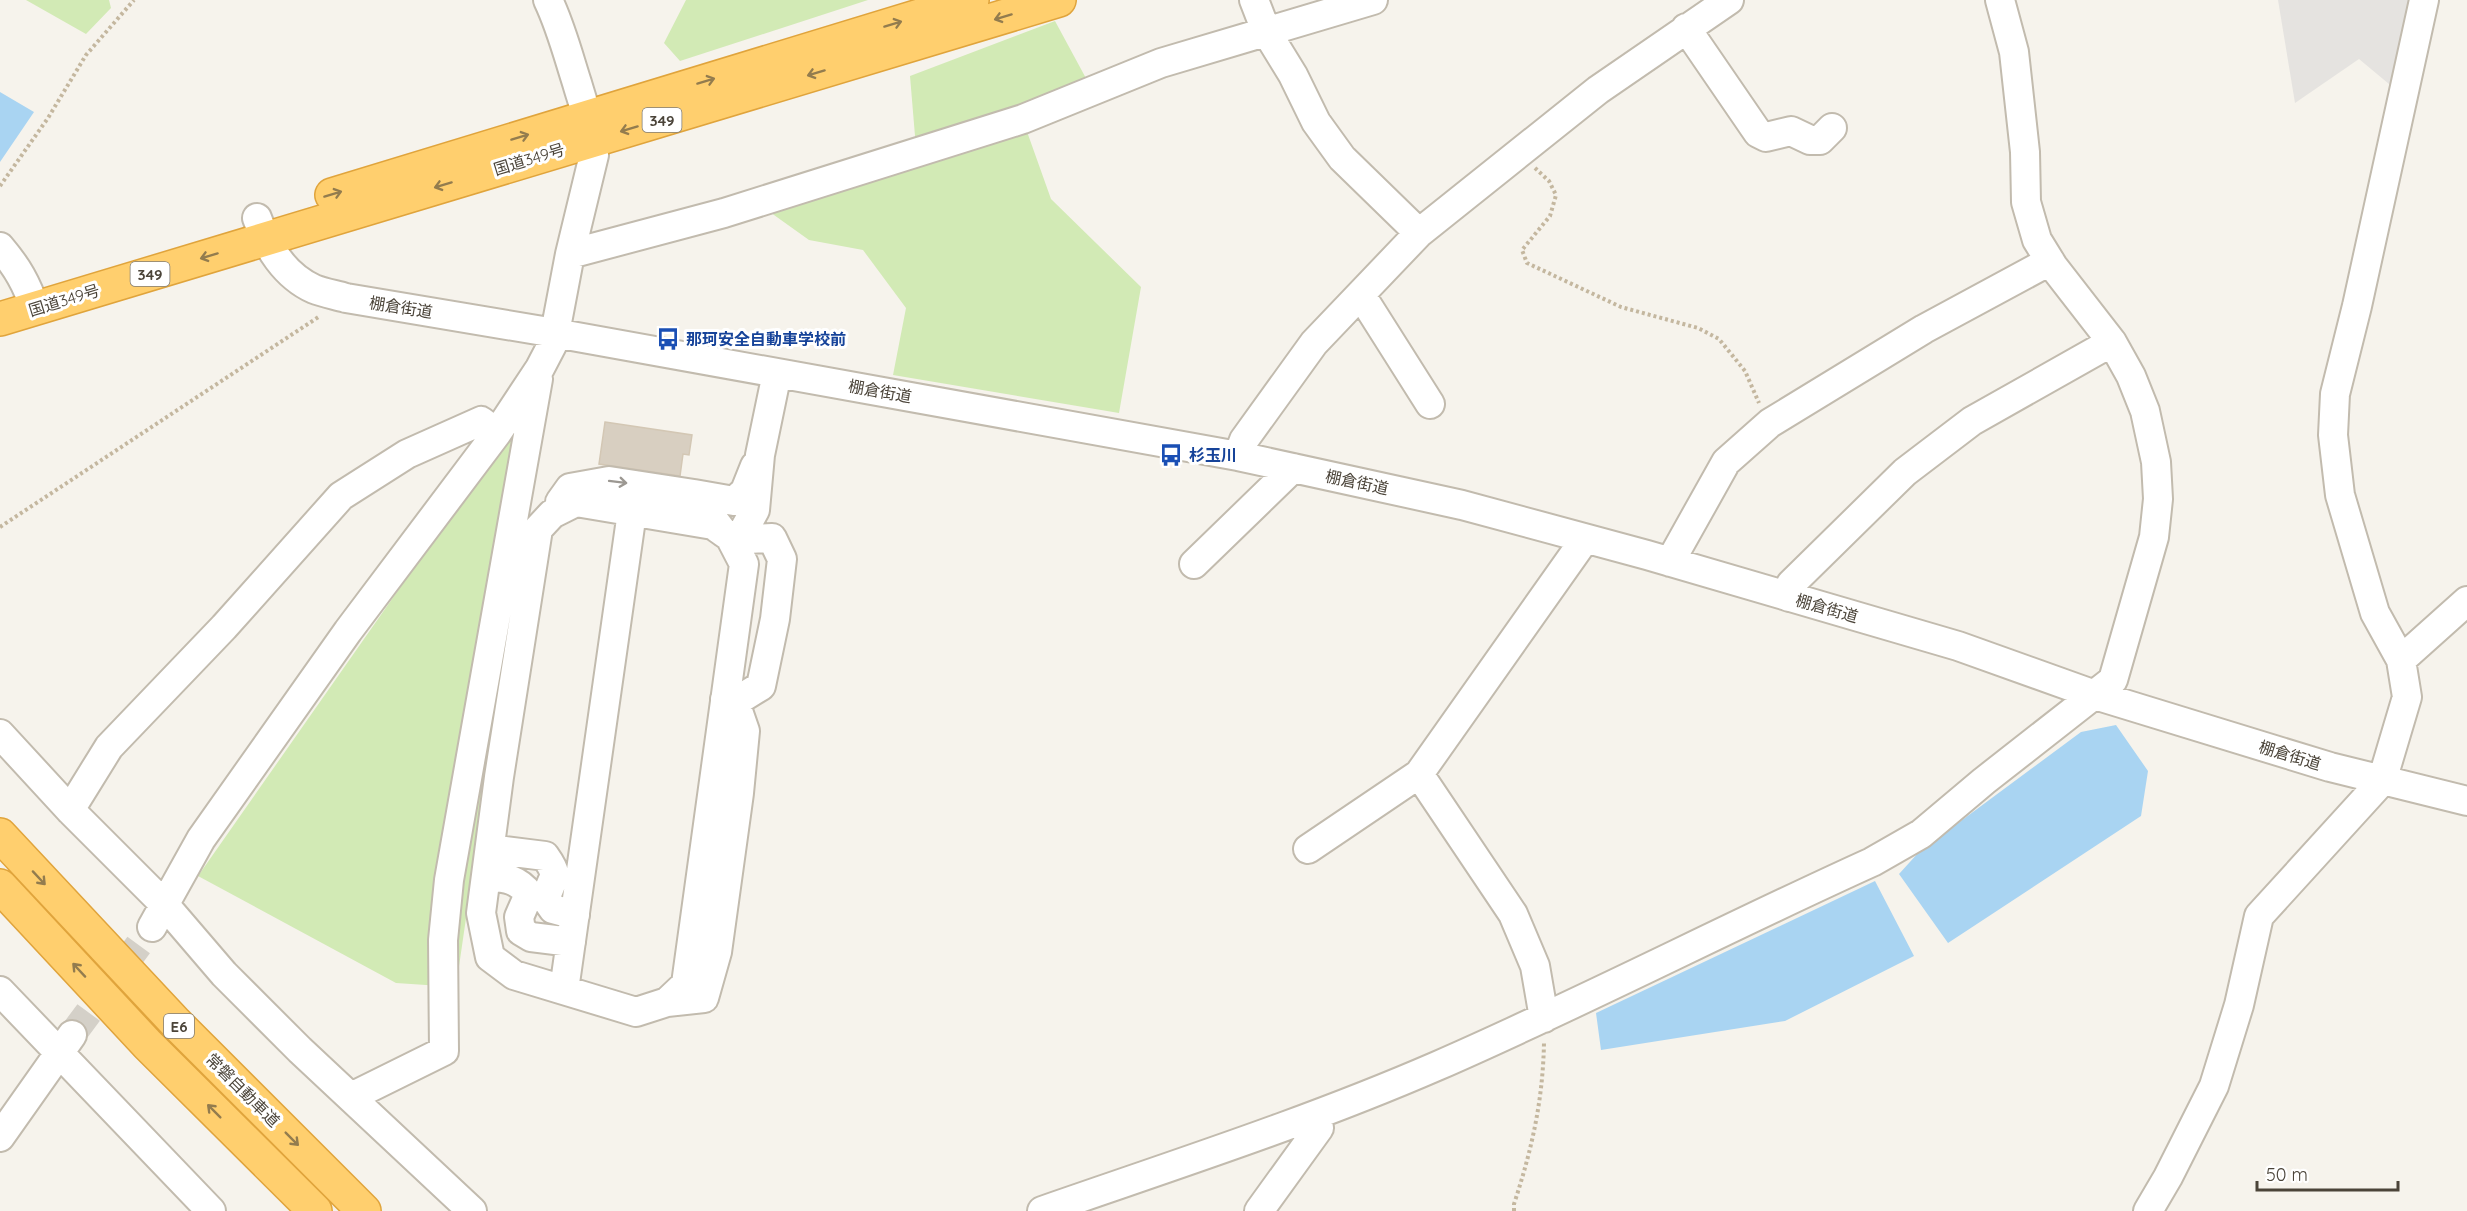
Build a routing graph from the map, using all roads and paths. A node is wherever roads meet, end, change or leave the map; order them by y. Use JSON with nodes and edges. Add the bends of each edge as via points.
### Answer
{"nodes":[{"id":1,"x":134,"y":0,"type":"edge"},
{"id":2,"x":548,"y":0,"type":"edge"},
{"id":3,"x":972,"y":0,"type":"edge"},
{"id":4,"x":1059,"y":0,"type":"edge"},
{"id":5,"x":1254,"y":0,"type":"edge"},
{"id":6,"x":1373,"y":0,"type":"edge"},
{"id":7,"x":1730,"y":0,"type":"edge"},
{"id":8,"x":2000,"y":0,"type":"edge"},
{"id":9,"x":2424,"y":0,"type":"edge"},
{"id":10,"x":1686,"y":27,"type":"junction"},
{"id":11,"x":1266,"y":31,"type":"junction"},
{"id":12,"x":1832,"y":128,"type":"dead end"},
{"id":13,"x":590,"y":129,"type":"junction"},
{"id":14,"x":1518,"y":153,"type":"junction"},
{"id":15,"x":0,"y":186,"type":"edge"},
{"id":16,"x":261,"y":228,"type":"junction"},
{"id":17,"x":1419,"y":233,"type":"junction"},
{"id":18,"x":0,"y":248,"type":"edge"},
{"id":19,"x":570,"y":254,"type":"junction"},
{"id":20,"x":2050,"y":261,"type":"junction"},
{"id":21,"x":1361,"y":295,"type":"junction"},
{"id":22,"x":21,"y":297,"type":"edge"},
{"id":23,"x":346,"y":298,"type":"junction"},
{"id":24,"x":0,"y":319,"type":"edge"},
{"id":25,"x":555,"y":333,"type":"junction"},
{"id":26,"x":2112,"y":342,"type":"junction"},
{"id":27,"x":540,"y":368,"type":"junction"},
{"id":28,"x":777,"y":373,"type":"junction"},
{"id":29,"x":1430,"y":404,"type":"dead end"},
{"id":30,"x":497,"y":433,"type":"junction"},
{"id":31,"x":1755,"y":436,"type":"junction"},
{"id":32,"x":760,"y":455,"type":"junction"},
{"id":33,"x":1239,"y":456,"type":"junction"},
{"id":34,"x":1293,"y":468,"type":"junction"},
{"id":35,"x":694,"y":494,"type":"junction"},
{"id":36,"x":632,"y":512,"type":"junction"},
{"id":37,"x":552,"y":514,"type":"junction"},
{"id":38,"x":0,"y":527,"type":"edge"},
{"id":39,"x":729,"y":539,"type":"junction"},
{"id":40,"x":1585,"y":539,"type":"junction"},
{"id":41,"x":1670,"y":562,"type":"junction"},
{"id":42,"x":1194,"y":564,"type":"dead end"},
{"id":43,"x":1789,"y":597,"type":"junction"},
{"id":44,"x":2467,"y":601,"type":"edge"},
{"id":45,"x":2401,"y":660,"type":"junction"},
{"id":46,"x":2095,"y":695,"type":"junction"},
{"id":47,"x":730,"y":700,"type":"junction"},
{"id":48,"x":0,"y":734,"type":"edge"},
{"id":49,"x":1419,"y":774,"type":"junction"},
{"id":50,"x":2382,"y":781,"type":"junction"},
{"id":51,"x":2467,"y":801,"type":"edge"},
{"id":52,"x":70,"y":810,"type":"junction"},
{"id":53,"x":0,"y":835,"type":"edge"},
{"id":54,"x":1308,"y":849,"type":"dead end"},
{"id":55,"x":488,"y":862,"type":"junction"},
{"id":56,"x":0,"y":886,"type":"edge"},
{"id":57,"x":158,"y":915,"type":"junction"},
{"id":58,"x":573,"y":928,"type":"junction"},
{"id":59,"x":564,"y":990,"type":"junction"},
{"id":60,"x":0,"y":991,"type":"edge"},
{"id":61,"x":1544,"y":1018,"type":"junction"},
{"id":62,"x":65,"y":1044,"type":"junction"},
{"id":63,"x":351,"y":1097,"type":"junction"},
{"id":64,"x":1317,"y":1116,"type":"junction"},
{"id":65,"x":0,"y":1137,"type":"edge"},
{"id":66,"x":211,"y":1211,"type":"edge"},
{"id":67,"x":315,"y":1211,"type":"edge"},
{"id":68,"x":364,"y":1211,"type":"edge"},
{"id":69,"x":472,"y":1211,"type":"edge"},
{"id":70,"x":1042,"y":1211,"type":"edge"},
{"id":71,"x":1259,"y":1211,"type":"edge"},
{"id":72,"x":1514,"y":1211,"type":"edge"},
{"id":73,"x":2148,"y":1211,"type":"edge"}],
"edges":[{"from":1,"to":15,"type":"path","via":[[86,55]]},
{"from":2,"to":13,"type":"street"},
{"from":13,"to":3,"type":"highway","name":"国道349号","number":"349","one_way":true},
{"from":4,"to":13,"type":"highway","name":"国道349号","number":"349","one_way":true},
{"from":5,"to":11,"type":"street"},
{"from":6,"to":11,"type":"street"},
{"from":7,"to":10,"type":"street"},
{"from":8,"to":20,"type":"street","via":[[2014,52],[2026,201],[2037,240]]},
{"from":9,"to":45,"type":"street","via":[[2335,394],[2333,435],[2340,495],[2375,613]]},
{"from":10,"to":12,"type":"street","via":[[1758,134],[1766,137],[1791,131],[1820,140]]},
{"from":10,"to":14,"type":"street"},
{"from":11,"to":17,"type":"street","via":[[1316,122],[1342,158]]},
{"from":11,"to":19,"type":"street","via":[[1161,63],[1023,119],[724,213]]},
{"from":13,"to":16,"type":"highway","name":"国道349号","number":"349"},
{"from":13,"to":19,"type":"street","via":[[592,169]]},
{"from":14,"to":17,"type":"street"},
{"from":14,"to":31,"type":"path","via":[[1549,181],[1556,195],[1550,216],[1522,250],[1527,264],[1621,307],[1698,328],[1719,339],[1745,371],[1761,407]]},
{"from":16,"to":22,"type":"highway","name":"国道349号","number":"349"},
{"from":16,"to":23,"type":"street","name":"棚倉街道","via":[[292,275],[314,289]]},
{"from":17,"to":21,"type":"street"},
{"from":18,"to":22,"type":"street","via":[[17,267]]},
{"from":19,"to":25,"type":"street"},
{"from":20,"to":26,"type":"street"},
{"from":20,"to":31,"type":"street","via":[[1924,329]]},
{"from":21,"to":29,"type":"street"},
{"from":21,"to":33,"type":"street","via":[[1314,343],[1244,440]]},
{"from":22,"to":24,"type":"highway","name":"国道349号","number":"349"},
{"from":23,"to":25,"type":"street","name":"棚倉街道"},
{"from":23,"to":38,"type":"path"},
{"from":25,"to":27,"type":"street"},
{"from":25,"to":28,"type":"street","name":"棚倉街道"},
{"from":26,"to":43,"type":"street","via":[[1971,421],[1905,472],[1791,584]]},
{"from":26,"to":46,"type":"street","via":[[2145,411],[2156,462],[2157,499],[2154,537],[2114,680]]},
{"from":27,"to":30,"type":"street"},
{"from":27,"to":63,"type":"street","via":[[449,880],[443,940],[444,1051]]},
{"from":28,"to":32,"type":"street"},
{"from":28,"to":33,"type":"street","name":"棚倉街道"},
{"from":30,"to":52,"type":"street","via":[[481,421],[406,454],[341,496],[109,747]]},
{"from":30,"to":57,"type":"street","via":[[348,631],[201,839]]},
{"from":31,"to":41,"type":"street","via":[[1726,462]]},
{"from":32,"to":35,"type":"street","via":[[745,491],[734,501]]},
{"from":32,"to":39,"type":"street","via":[[755,510]]},
{"from":33,"to":34,"type":"street","name":"棚倉街道"},
{"from":34,"to":40,"type":"street","name":"棚倉街道","via":[[1462,505]]},
{"from":34,"to":42,"type":"street"},
{"from":37,"to":35,"type":"street","one_way":true,"via":[[570,489],[609,481]]},
{"from":35,"to":39,"type":"street"},
{"from":36,"to":37,"type":"street","via":[[576,502]]},
{"from":36,"to":39,"type":"street","via":[[713,525]]},
{"from":36,"to":58,"type":"street"},
{"from":37,"to":55,"type":"street","via":[[538,529]]},
{"from":39,"to":47,"type":"street","via":[[744,564]]},
{"from":39,"to":47,"type":"street","via":[[772,538],[782,559],[761,686]]},
{"from":40,"to":41,"type":"street","name":"棚倉街道"},
{"from":40,"to":49,"type":"street"},
{"from":41,"to":43,"type":"street","name":"棚倉街道"},
{"from":43,"to":46,"type":"street","name":"棚倉街道","via":[[1958,646]]},
{"from":44,"to":45,"type":"street"},
{"from":45,"to":50,"type":"street","via":[[2406,697]]},
{"from":46,"to":50,"type":"street","name":"棚倉街道"},
{"from":46,"to":61,"type":"street","via":[[1921,834],[1872,862]]},
{"from":47,"to":59,"type":"street","via":[[686,984],[668,1002],[636,1012]]},
{"from":48,"to":52,"type":"street"},
{"from":49,"to":54,"type":"street"},
{"from":49,"to":61,"type":"street","via":[[1513,914],[1535,966]]},
{"from":50,"to":51,"type":"street","name":"棚倉街道"},
{"from":50,"to":73,"type":"street","via":[[2259,916],[2239,1005],[2214,1086]]},
{"from":52,"to":57,"type":"street"},
{"from":53,"to":68,"type":"highway","name":"常磐自動車道","number":"E6","one_way":true,"via":[[176,1023]]},
{"from":55,"to":58,"type":"street","via":[[545,856],[555,870],[546,899]]},
{"from":55,"to":58,"type":"street","via":[[522,884],[529,894],[519,917],[521,931],[531,938]]},
{"from":55,"to":59,"type":"street","via":[[481,914],[490,957],[514,975]]},
{"from":67,"to":56,"type":"highway","number":"E6","one_way":true,"via":[[148,1045]]},
{"from":57,"to":63,"type":"street"},
{"from":58,"to":59,"type":"street"},
{"from":60,"to":62,"type":"street"},
{"from":61,"to":64,"type":"street"},
{"from":61,"to":72,"type":"path","via":[[1543,1078],[1530,1156]]},
{"from":62,"to":65,"type":"street"},
{"from":62,"to":66,"type":"street"},
{"from":63,"to":69,"type":"street"},
{"from":64,"to":70,"type":"street"},
{"from":64,"to":71,"type":"street","via":[[1318,1128]]}]}
